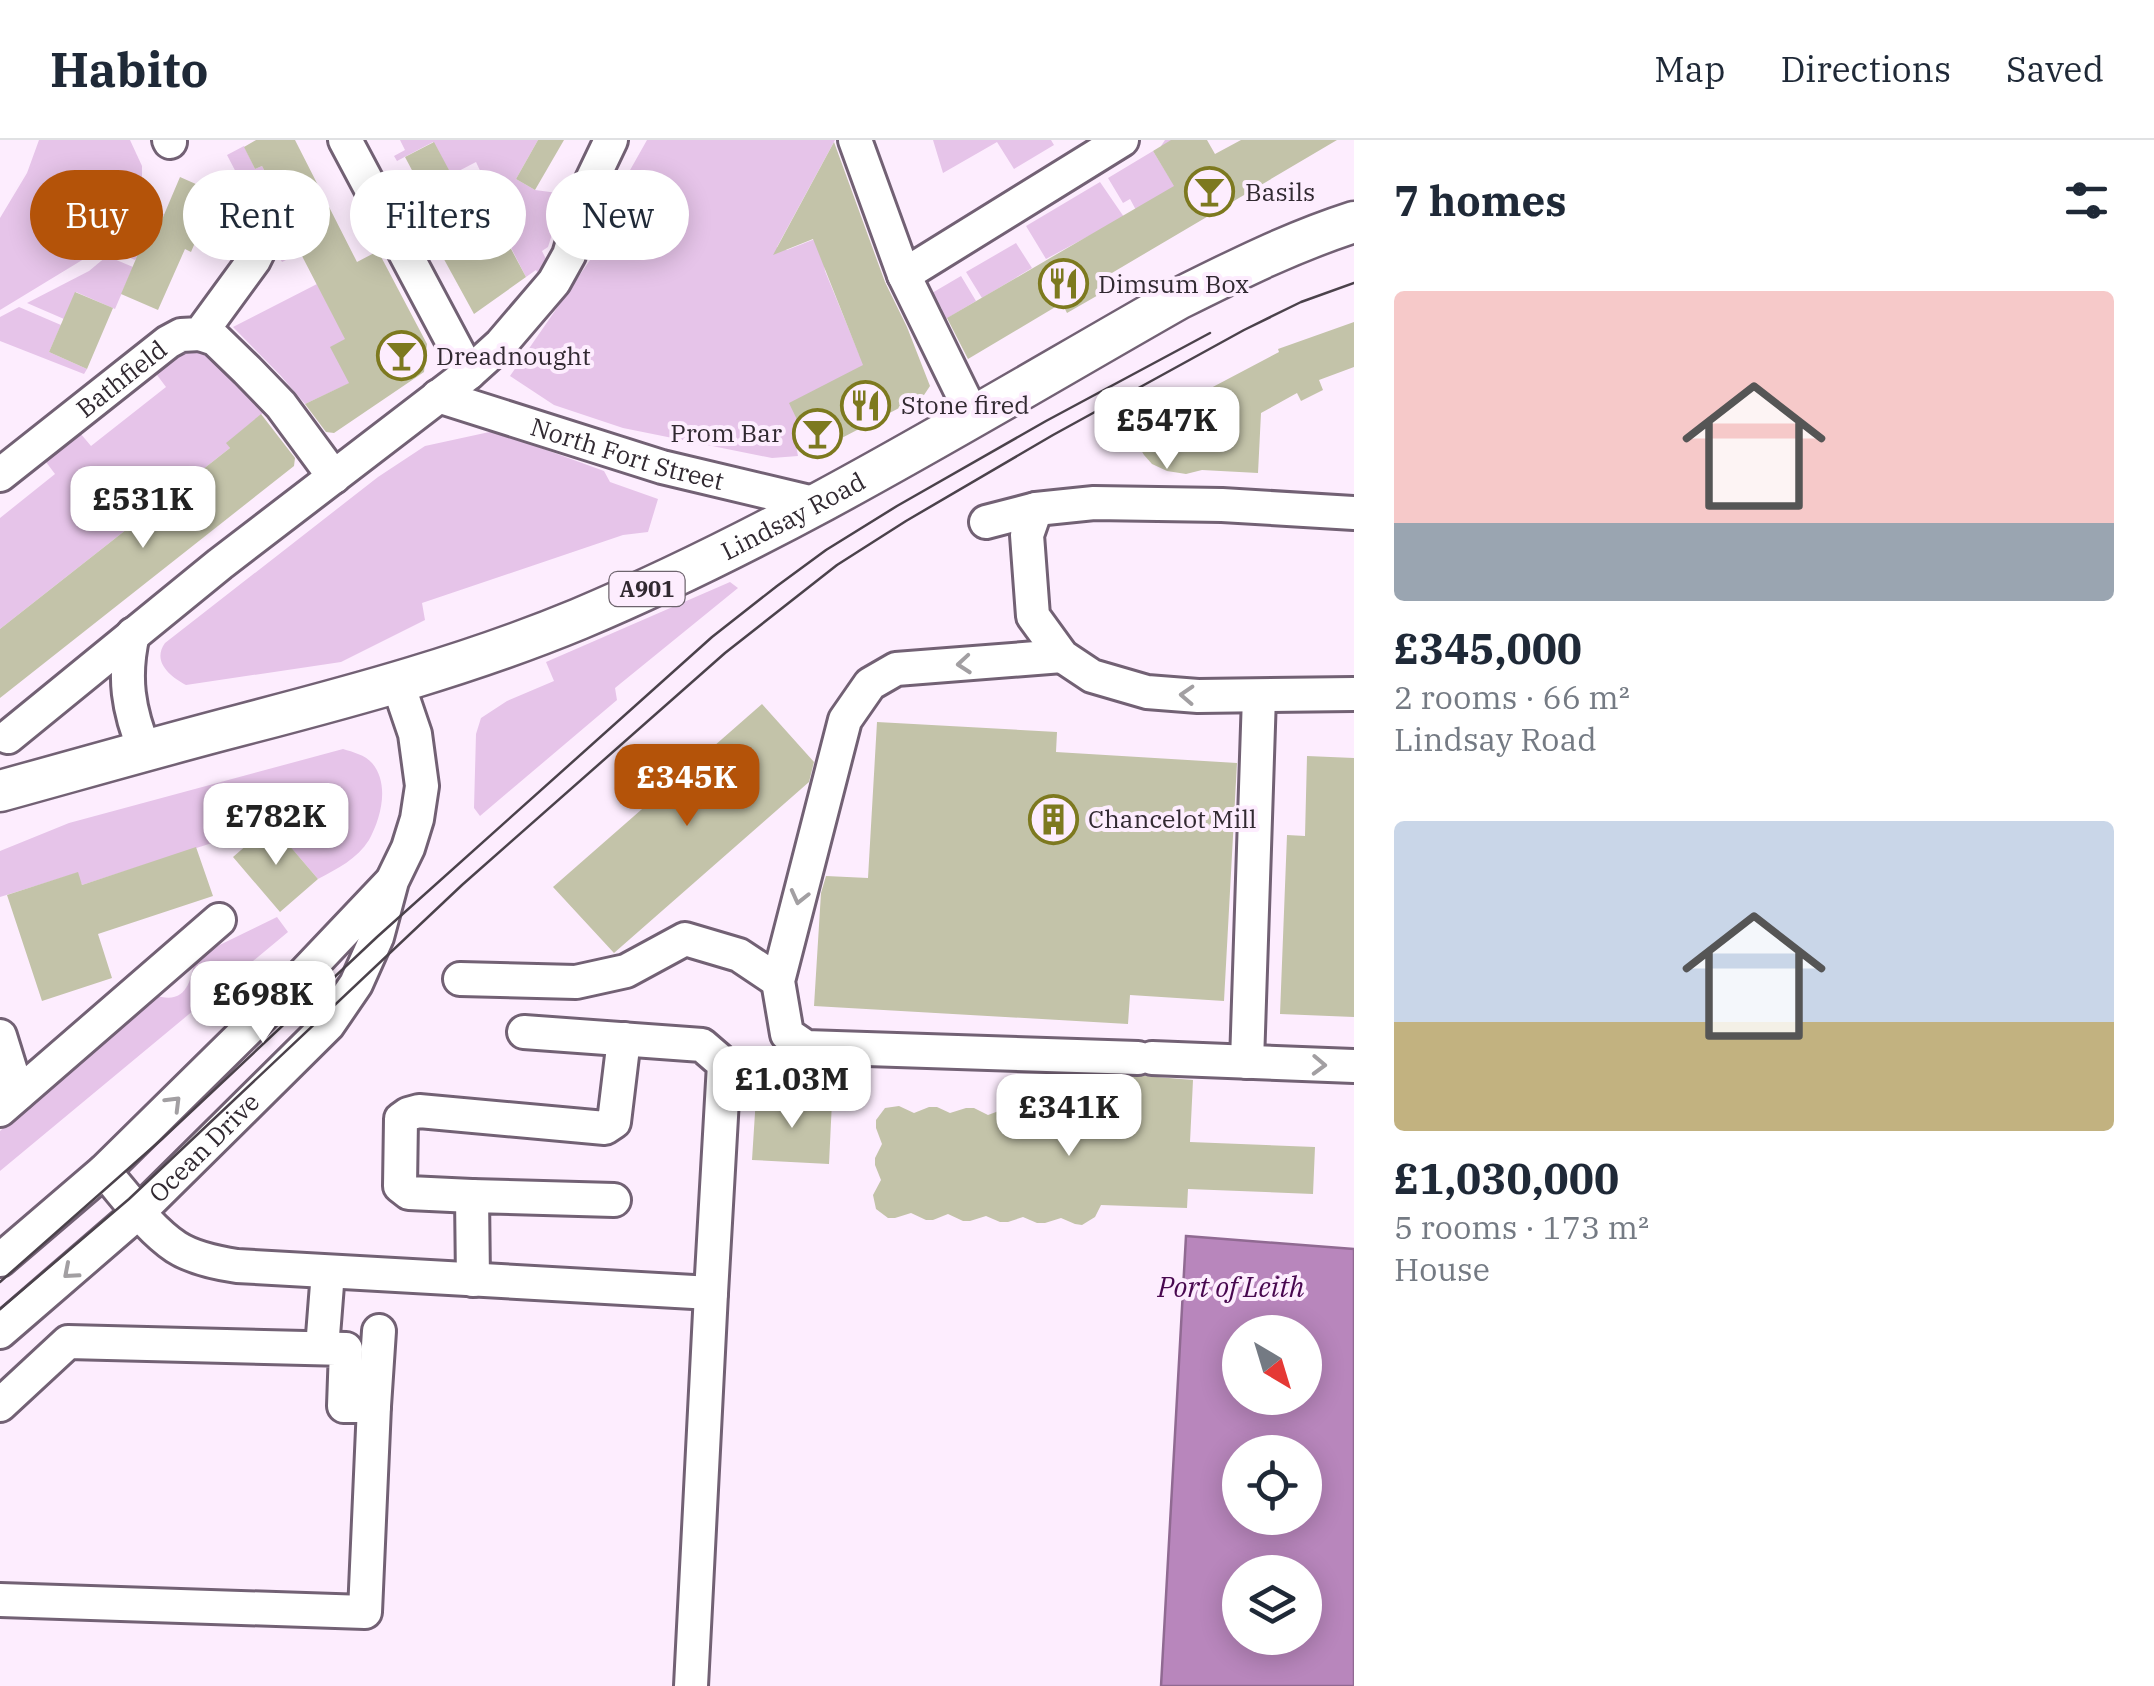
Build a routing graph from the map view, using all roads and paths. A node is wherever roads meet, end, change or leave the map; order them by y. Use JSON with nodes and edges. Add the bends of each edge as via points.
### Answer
{"nodes":[{"id":1,"x":345,"y":140,"type":"edge"},
{"id":2,"x":611,"y":140,"type":"edge"},
{"id":3,"x":855,"y":140,"type":"edge"},
{"id":4,"x":1122,"y":140,"type":"edge"},
{"id":5,"x":1354,"y":222,"type":"edge"},
{"id":6,"x":254,"y":260,"type":"edge"},
{"id":7,"x":904,"y":274,"type":"junction"},
{"id":8,"x":200,"y":334,"type":"junction"},
{"id":9,"x":469,"y":372,"type":"junction"},
{"id":10,"x":438,"y":396,"type":"junction"},
{"id":11,"x":973,"y":416,"type":"junction"},
{"id":12,"x":0,"y":475,"type":"edge"},
{"id":13,"x":334,"y":476,"type":"junction"},
{"id":14,"x":818,"y":504,"type":"junction"},
{"id":15,"x":1036,"y":509,"type":"junction"},
{"id":16,"x":1354,"y":513,"type":"edge"},
{"id":17,"x":986,"y":522,"type":"dead end"},
{"id":18,"x":134,"y":634,"type":"junction"},
{"id":19,"x":1062,"y":656,"type":"junction"},
{"id":20,"x":398,"y":684,"type":"junction"},
{"id":21,"x":1354,"y":694,"type":"edge"},
{"id":22,"x":1259,"y":696,"type":"junction"},
{"id":23,"x":8,"y":737,"type":"dead end"},
{"id":24,"x":145,"y":751,"type":"junction"},
{"id":25,"x":0,"y":791,"type":"edge"},
{"id":26,"x":392,"y":881,"type":"junction"},
{"id":27,"x":219,"y":920,"type":"dead end"},
{"id":28,"x":460,"y":978,"type":"dead end"},
{"id":29,"x":778,"y":981,"type":"junction"},
{"id":30,"x":524,"y":1032,"type":"dead end"},
{"id":31,"x":0,"y":1036,"type":"edge"},
{"id":32,"x":624,"y":1039,"type":"junction"},
{"id":33,"x":1248,"y":1062,"type":"junction"},
{"id":34,"x":1354,"y":1066,"type":"edge"},
{"id":35,"x":9,"y":1102,"type":"edge"},
{"id":36,"x":104,"y":1171,"type":"junction"},
{"id":37,"x":472,"y":1196,"type":"junction"},
{"id":38,"x":614,"y":1200,"type":"dead end"},
{"id":39,"x":140,"y":1211,"type":"junction"},
{"id":40,"x":0,"y":1260,"type":"edge"},
{"id":41,"x":328,"y":1272,"type":"junction"},
{"id":42,"x":472,"y":1280,"type":"junction"},
{"id":43,"x":711,"y":1294,"type":"junction"},
{"id":44,"x":378,"y":1331,"type":"dead end"},
{"id":45,"x":0,"y":1332,"type":"edge"},
{"id":46,"x":322,"y":1348,"type":"junction"},
{"id":47,"x":0,"y":1405,"type":"edge"},
{"id":48,"x":374,"y":1406,"type":"junction"},
{"id":49,"x":0,"y":1600,"type":"edge"},
{"id":50,"x":690,"y":1686,"type":"edge"}],
"edges":[{"from":1,"to":9,"type":"street"},
{"from":2,"to":9,"type":"street","via":[[554,282]]},
{"from":3,"to":7,"type":"street"},
{"from":4,"to":7,"type":"street"},
{"from":5,"to":11,"type":"main road","name":"Lindsay Road","number":"A901","via":[[1238,269]]},
{"from":6,"to":8,"type":"street","name":"Bathfield"},
{"from":7,"to":11,"type":"street"},
{"from":8,"to":12,"type":"street","name":"Bathfield","via":[[168,342]]},
{"from":8,"to":13,"type":"street","name":"Bathfield","via":[[215,339],[281,406]]},
{"from":9,"to":10,"type":"street"},
{"from":10,"to":13,"type":"street"},
{"from":10,"to":14,"type":"street","name":"North Fort Street","via":[[662,467]]},
{"from":11,"to":14,"type":"main road","name":"Lindsay Road","number":"A901"},
{"from":13,"to":18,"type":"street"},
{"from":14,"to":20,"type":"main road","name":"Lindsay Road","number":"A901","via":[[577,620]]},
{"from":15,"to":16,"type":"street","via":[[1154,502]]},
{"from":15,"to":17,"type":"street"},
{"from":15,"to":19,"type":"street","via":[[1027,535],[1033,616]]},
{"from":18,"to":23,"type":"street"},
{"from":18,"to":24,"type":"street","via":[[126,679]]},
{"from":22,"to":19,"type":"street","one_way":true,"via":[[1147,692],[1092,676]]},
{"from":19,"to":29,"type":"street","one_way":true,"via":[[896,669],[870,684],[845,720]]},
{"from":20,"to":24,"type":"main road","name":"Lindsay Road","number":"A901"},
{"from":20,"to":26,"type":"street","name":"Ocean Drive","via":[[415,734],[422,786],[408,848]]},
{"from":21,"to":22,"type":"street"},
{"from":22,"to":33,"type":"street"},
{"from":24,"to":25,"type":"main road","name":"Lindsay Road","number":"A901"},
{"from":36,"to":26,"type":"street","name":"Ocean Drive","one_way":true},
{"from":26,"to":39,"type":"street","name":"Ocean Drive","via":[[356,984],[328,1026]]},
{"from":27,"to":35,"type":"street"},
{"from":28,"to":29,"type":"street","via":[[576,982],[626,972],[684,938],[739,955]]},
{"from":29,"to":33,"type":"street","via":[[787,1034],[806,1047]]},
{"from":30,"to":32,"type":"street"},
{"from":31,"to":35,"type":"street"},
{"from":32,"to":37,"type":"street","via":[[614,1122],[605,1128],[418,1111],[401,1119],[400,1186],[410,1193]]},
{"from":32,"to":43,"type":"street","via":[[702,1045],[724,1064]]},
{"from":33,"to":34,"type":"street","one_way":true},
{"from":36,"to":39,"type":"street"},
{"from":36,"to":40,"type":"street","name":"Ocean Drive"},
{"from":37,"to":38,"type":"street"},
{"from":37,"to":42,"type":"street"},
{"from":39,"to":41,"type":"street","via":[[178,1248],[212,1262]]},
{"from":39,"to":45,"type":"street","name":"Ocean Drive","one_way":true},
{"from":41,"to":42,"type":"street"},
{"from":41,"to":46,"type":"street"},
{"from":42,"to":43,"type":"street"},
{"from":43,"to":50,"type":"street"},
{"from":44,"to":48,"type":"street"},
{"from":46,"to":47,"type":"street","via":[[68,1342]]},
{"from":46,"to":48,"type":"street","via":[[346,1349],[344,1406]]},
{"from":48,"to":49,"type":"street","via":[[365,1612]]}]}
